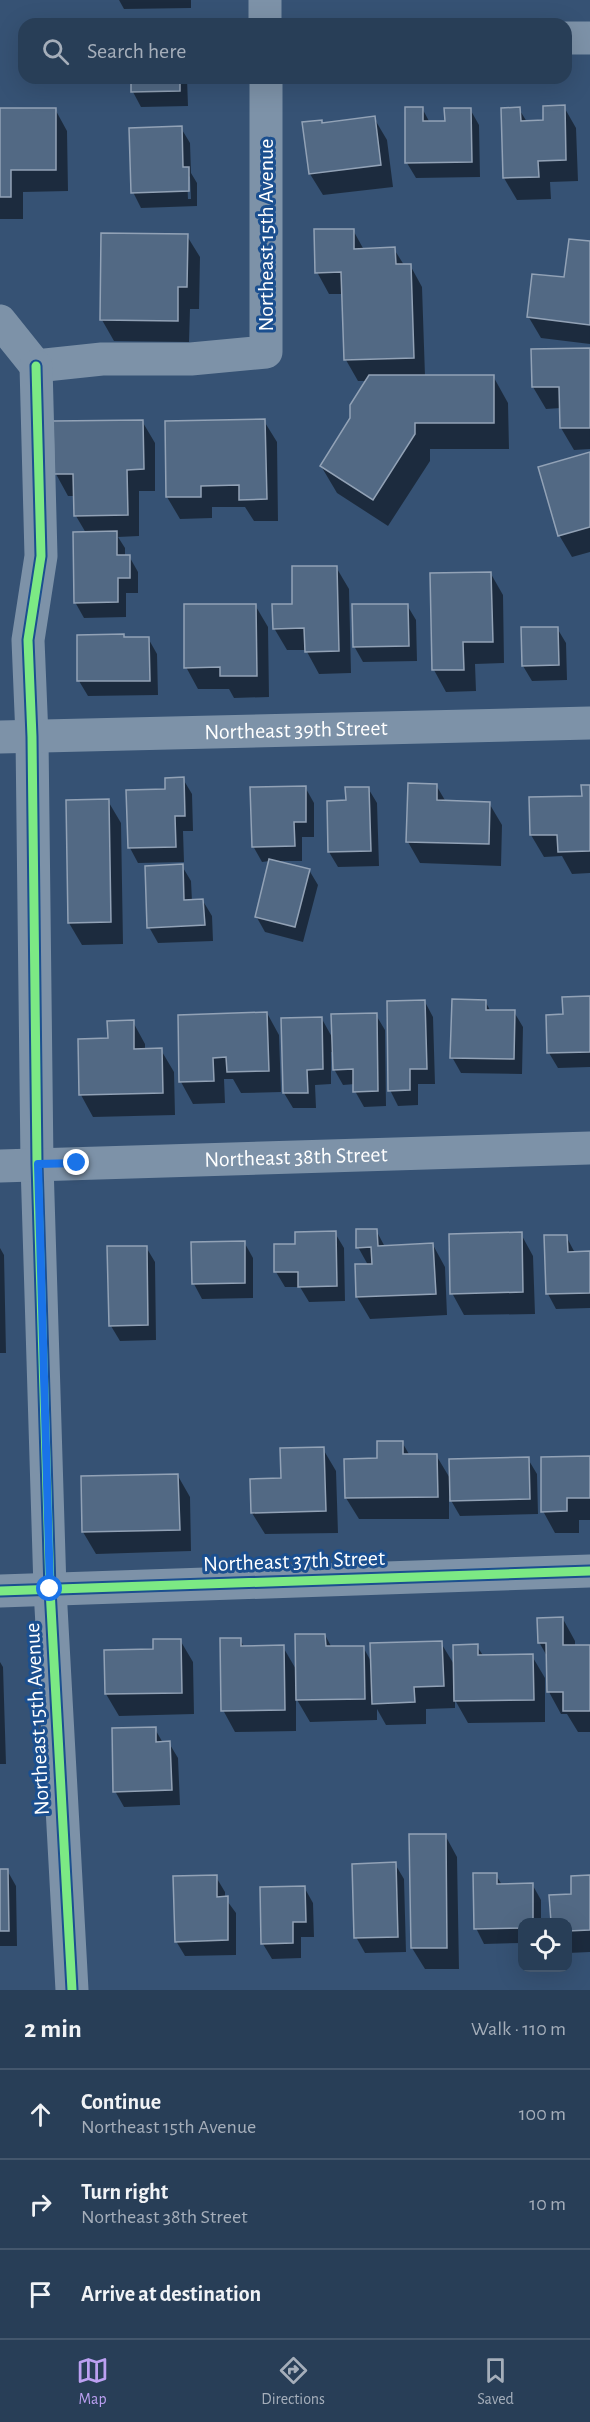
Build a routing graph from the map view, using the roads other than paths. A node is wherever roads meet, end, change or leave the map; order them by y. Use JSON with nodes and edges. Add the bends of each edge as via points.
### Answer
{"nodes":[{"id":1,"x":265,"y":0,"type":"edge"},
{"id":2,"x":266,"y":18,"type":"edge"},
{"id":3,"x":572,"y":38,"type":"edge"},
{"id":4,"x":590,"y":38,"type":"edge"},
{"id":5,"x":266,"y":84,"type":"edge"},
{"id":6,"x":0,"y":321,"type":"edge"},
{"id":7,"x":36,"y":366,"type":"junction"},
{"id":8,"x":590,"y":723,"type":"edge"},
{"id":9,"x":0,"y":737,"type":"edge"},
{"id":10,"x":32,"y":737,"type":"junction"},
{"id":11,"x":590,"y":1148,"type":"edge"},
{"id":12,"x":38,"y":1164,"type":"junction"},
{"id":13,"x":0,"y":1166,"type":"edge"},
{"id":14,"x":590,"y":1571,"type":"edge"},
{"id":15,"x":50,"y":1589,"type":"junction"},
{"id":16,"x":0,"y":1591,"type":"edge"},
{"id":17,"x":72,"y":1990,"type":"edge"}],
"edges":[{"from":1,"to":2,"type":"street"},
{"from":3,"to":4,"type":"street"},
{"from":5,"to":7,"type":"street","name":"Northeast 15th Avenue","via":[[266,352],[191,360],[102,360]]},
{"from":6,"to":7,"type":"street"},
{"from":7,"to":10,"type":"street","name":"Northeast 15th Avenue","via":[[41,556],[28,640]]},
{"from":8,"to":10,"type":"street","name":"Northeast 39th Street"},
{"from":9,"to":10,"type":"street","name":"Northeast 39th Street"},
{"from":10,"to":12,"type":"street","name":"Northeast 15th Avenue"},
{"from":11,"to":12,"type":"street","name":"Northeast 38th Street"},
{"from":12,"to":13,"type":"street","name":"Northeast 38th Street"},
{"from":12,"to":15,"type":"street","name":"Northeast 15th Avenue"},
{"from":14,"to":15,"type":"street","name":"Northeast 37th Street"},
{"from":15,"to":16,"type":"street","name":"Northeast 37th Street"},
{"from":15,"to":17,"type":"street","name":"Northeast 15th Avenue"}]}
